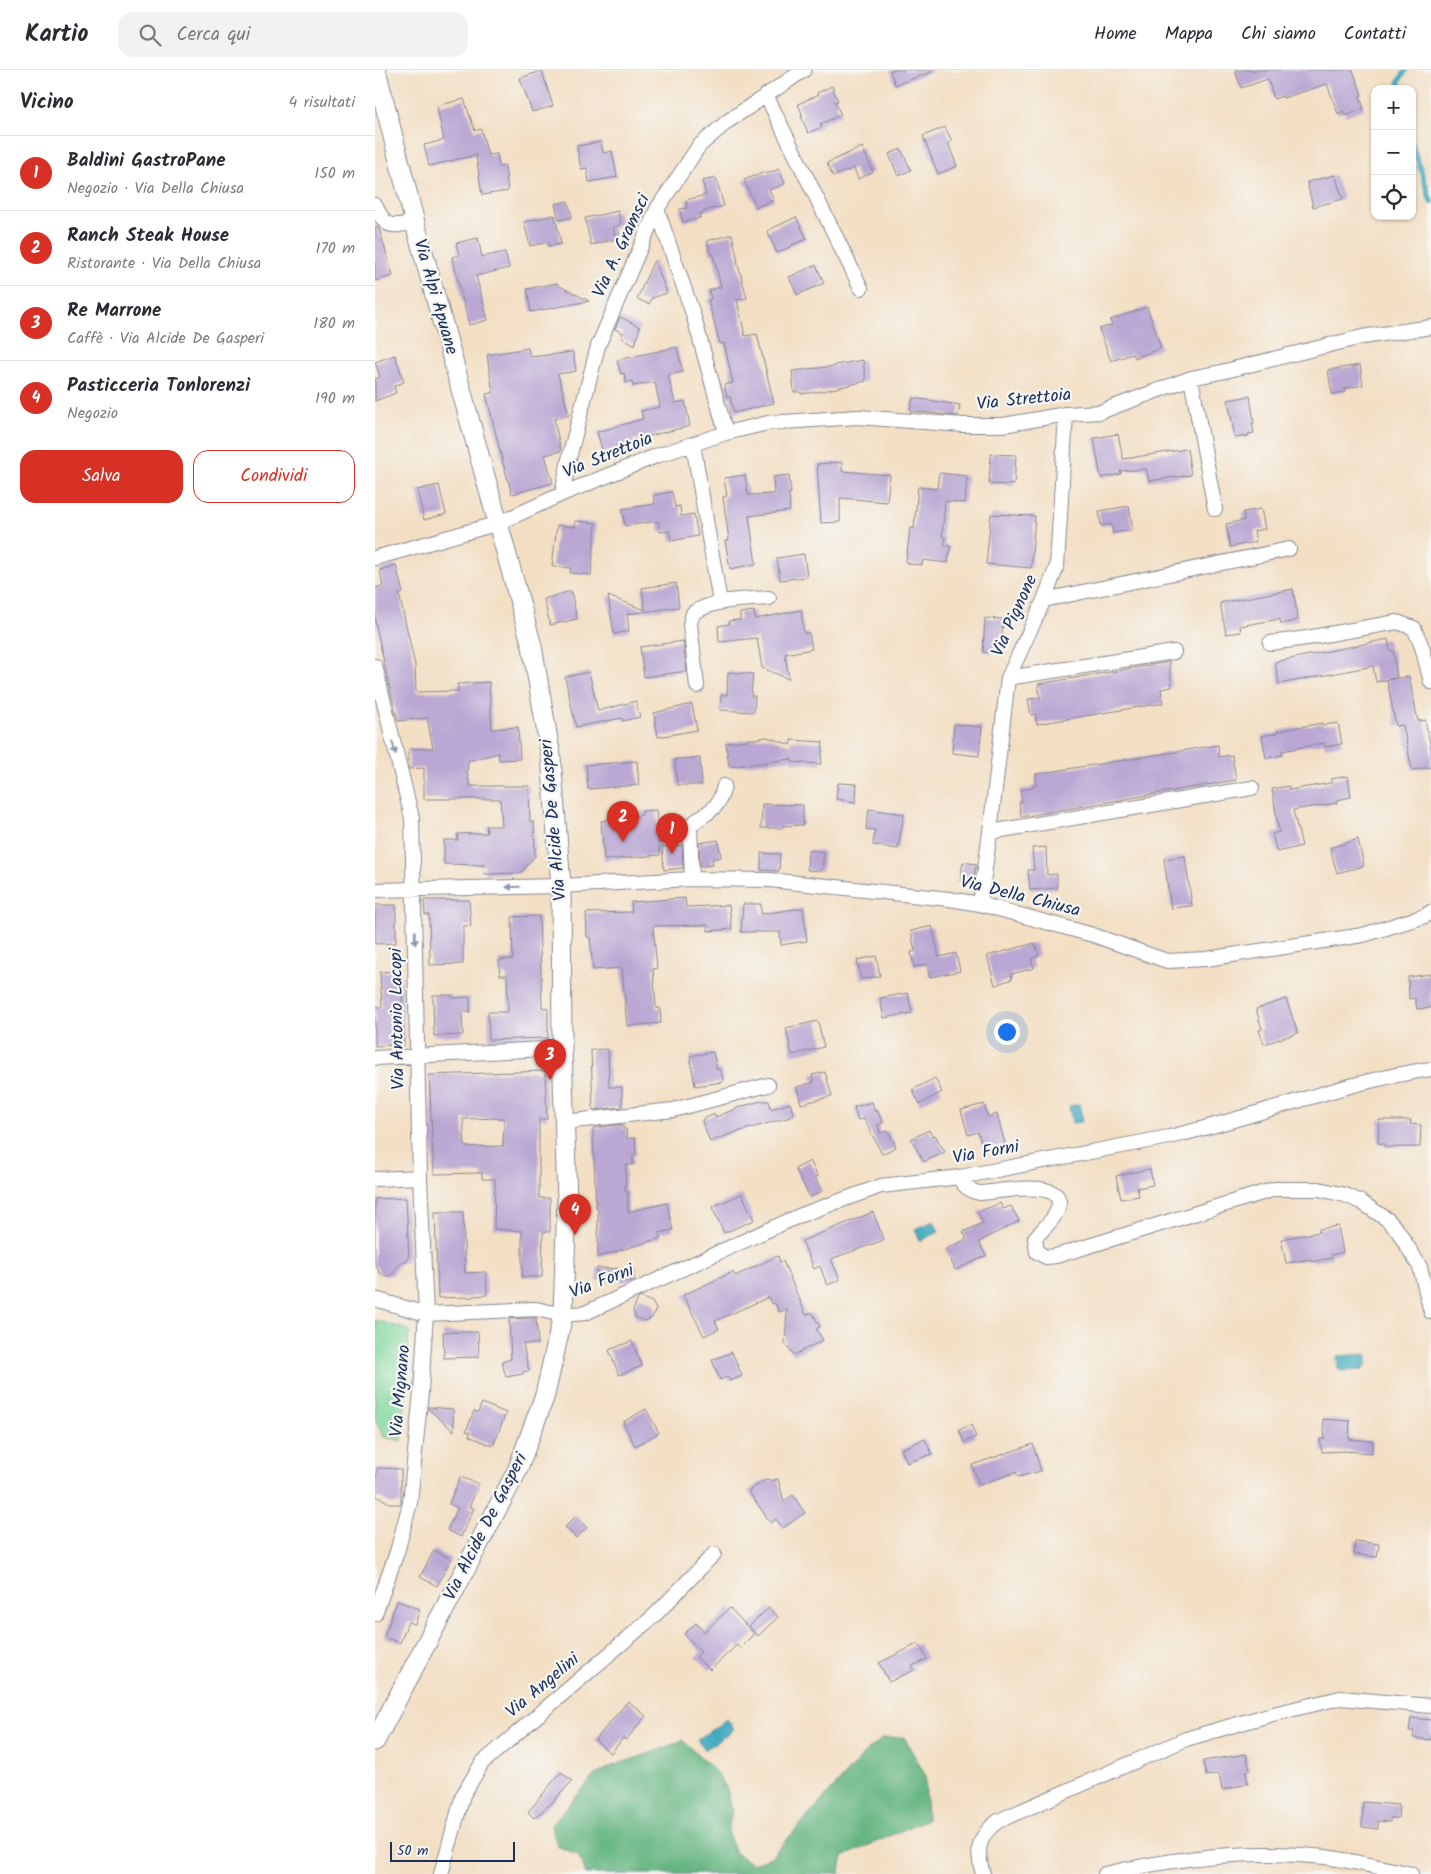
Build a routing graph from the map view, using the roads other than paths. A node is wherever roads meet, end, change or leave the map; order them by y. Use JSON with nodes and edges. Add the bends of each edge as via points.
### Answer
{"nodes":[{"id":1,"x":376,"y":70,"type":"edge"},
{"id":2,"x":805,"y":70,"type":"edge"},
{"id":3,"x":766,"y":95,"type":"junction"},
{"id":4,"x":375,"y":205,"type":"edge"},
{"id":5,"x":657,"y":209,"type":"junction"},
{"id":6,"x":415,"y":223,"type":"junction"},
{"id":7,"x":861,"y":288,"type":"dead end"},
{"id":8,"x":1431,"y":327,"type":"edge"},
{"id":9,"x":1191,"y":378,"type":"junction"},
{"id":10,"x":1066,"y":414,"type":"junction"},
{"id":11,"x":726,"y":434,"type":"junction"},
{"id":12,"x":693,"y":444,"type":"junction"},
{"id":13,"x":562,"y":494,"type":"junction"},
{"id":14,"x":1215,"y":509,"type":"dead end"},
{"id":15,"x":499,"y":523,"type":"junction"},
{"id":16,"x":1289,"y":549,"type":"dead end"},
{"id":17,"x":375,"y":558,"type":"edge"},
{"id":18,"x":769,"y":598,"type":"dead end"},
{"id":19,"x":1043,"y":600,"type":"junction"},
{"id":20,"x":720,"y":602,"type":"junction"},
{"id":21,"x":1270,"y":643,"type":"dead end"},
{"id":22,"x":1174,"y":652,"type":"dead end"},
{"id":23,"x":375,"y":666,"type":"edge"},
{"id":24,"x":1008,"y":678,"type":"junction"},
{"id":25,"x":1431,"y":682,"type":"edge"},
{"id":26,"x":697,"y":686,"type":"dead end"},
{"id":27,"x":724,"y":786,"type":"dead end"},
{"id":28,"x":1252,"y":788,"type":"dead end"},
{"id":29,"x":990,"y":832,"type":"junction"},
{"id":30,"x":691,"y":879,"type":"junction"},
{"id":31,"x":561,"y":886,"type":"junction"},
{"id":32,"x":413,"y":889,"type":"junction"},
{"id":33,"x":375,"y":890,"type":"edge"},
{"id":34,"x":980,"y":904,"type":"junction"},
{"id":35,"x":1431,"y":912,"type":"edge"},
{"id":36,"x":562,"y":1048,"type":"junction"},
{"id":37,"x":419,"y":1057,"type":"junction"},
{"id":38,"x":375,"y":1058,"type":"edge"},
{"id":39,"x":1431,"y":1069,"type":"edge"},
{"id":40,"x":768,"y":1085,"type":"dead end"},
{"id":41,"x":565,"y":1122,"type":"junction"},
{"id":42,"x":960,"y":1177,"type":"junction"},
{"id":43,"x":420,"y":1178,"type":"junction"},
{"id":44,"x":375,"y":1179,"type":"edge"},
{"id":45,"x":375,"y":1299,"type":"edge"},
{"id":46,"x":1431,"y":1312,"type":"edge"},
{"id":47,"x":426,"y":1314,"type":"junction"},
{"id":48,"x":563,"y":1315,"type":"junction"},
{"id":49,"x":714,"y":1554,"type":"dead end"},
{"id":50,"x":375,"y":1614,"type":"edge"},
{"id":51,"x":1431,"y":1706,"type":"edge"},
{"id":52,"x":375,"y":1741,"type":"edge"},
{"id":53,"x":441,"y":1874,"type":"edge"},
{"id":54,"x":983,"y":1874,"type":"edge"},
{"id":55,"x":1105,"y":1874,"type":"edge"},
{"id":56,"x":1411,"y":1874,"type":"edge"}],
"edges":[{"from":1,"to":6,"type":"main road","name":"Via Alpi Apuane"},
{"from":2,"to":3,"type":"street","name":"Via A. Gramsci"},
{"from":3,"to":5,"type":"street","name":"Via A. Gramsci","via":[[699,146]]},
{"from":3,"to":7,"type":"street"},
{"from":4,"to":6,"type":"street","via":[[385,223],[391,226]]},
{"from":5,"to":11,"type":"street","via":[[693,314]]},
{"from":5,"to":13,"type":"street","name":"Via A. Gramsci","via":[[598,346]]},
{"from":6,"to":15,"type":"main road","name":"Via Alpi Apuane"},
{"from":8,"to":9,"type":"street","name":"Via Strettoia","via":[[1362,337]]},
{"from":9,"to":10,"type":"street","name":"Via Strettoia","via":[[1100,412]]},
{"from":9,"to":14,"type":"street"},
{"from":10,"to":11,"type":"street","name":"Via Strettoia","via":[[1003,425],[858,417],[768,423]]},
{"from":10,"to":19,"type":"street","name":"Via Pignone","via":[[1057,566]]},
{"from":11,"to":12,"type":"street","name":"Via Strettoia"},
{"from":12,"to":13,"type":"street","name":"Via Strettoia"},
{"from":12,"to":20,"type":"street"},
{"from":13,"to":15,"type":"street","name":"Via Strettoia"},
{"from":15,"to":17,"type":"street","name":"Via Strettoia"},
{"from":15,"to":31,"type":"main road","name":"Via Alcide De Gasperi","via":[[532,646],[551,757]]},
{"from":16,"to":19,"type":"street"},
{"from":18,"to":20,"type":"street"},
{"from":19,"to":24,"type":"street","name":"Via Pignone"},
{"from":20,"to":26,"type":"street","via":[[693,613],[690,624]]},
{"from":21,"to":25,"type":"street","via":[[1397,622],[1414,628]]},
{"from":22,"to":24,"type":"street"},
{"from":23,"to":32,"type":"street","name":"Via Antonio Lacopi","one_way":true,"via":[[412,818]]},
{"from":24,"to":29,"type":"street","name":"Via Pignone"},
{"from":27,"to":30,"type":"street","via":[[721,799],[713,810],[690,826]]},
{"from":28,"to":29,"type":"street"},
{"from":29,"to":34,"type":"street","name":"Via Pignone"},
{"from":30,"to":31,"type":"street","name":"Via Della Chiusa"},
{"from":30,"to":34,"type":"street","name":"Via Della Chiusa","via":[[779,881]]},
{"from":31,"to":32,"type":"street","name":"Via Della Chiusa","one_way":true},
{"from":31,"to":36,"type":"main road","name":"Via Alcide De Gasperi"},
{"from":32,"to":33,"type":"street","name":"Via Della Chiusa"},
{"from":32,"to":37,"type":"street","name":"Via Antonio Lacopi","one_way":true},
{"from":34,"to":35,"type":"street","name":"Via Della Chiusa","via":[[1093,935],[1167,961],[1206,959],[1363,935]]},
{"from":36,"to":37,"type":"street"},
{"from":36,"to":41,"type":"main road","name":"Via Alcide De Gasperi"},
{"from":37,"to":38,"type":"street"},
{"from":37,"to":43,"type":"street","name":"Via Antonio Lacopi"},
{"from":39,"to":42,"type":"street","name":"Via Forni","via":[[1396,1074],[1314,1095],[1185,1134]]},
{"from":40,"to":41,"type":"street","via":[[673,1110]]},
{"from":41,"to":48,"type":"main road","name":"Via Alcide De Gasperi","via":[[567,1200]]},
{"from":42,"to":46,"type":"street","via":[[965,1187],[980,1192],[1044,1189],[1054,1194],[1058,1199],[1058,1209],[1035,1238],[1037,1252],[1046,1257],[1275,1189],[1319,1189],[1345,1195],[1361,1202],[1399,1231],[1420,1267]]},
{"from":42,"to":48,"type":"street","name":"Via Forni","via":[[881,1186],[801,1215],[585,1313]]},
{"from":43,"to":44,"type":"street"},
{"from":43,"to":47,"type":"street","name":"Via Antonio Lacopi"},
{"from":45,"to":47,"type":"street","name":"Via Forni"},
{"from":47,"to":48,"type":"street","name":"Via Forni","via":[[536,1309]]},
{"from":47,"to":50,"type":"street","name":"Via Mignano","via":[[409,1503],[397,1552]]},
{"from":48,"to":52,"type":"main road","name":"Via Alcide De Gasperi","via":[[545,1395],[517,1471]]},
{"from":49,"to":53,"type":"street","name":"Via Angelini","via":[[655,1615],[483,1763],[463,1795]]},
{"from":51,"to":54,"type":"street","via":[[1340,1698],[1186,1739],[998,1821],[983,1836],[979,1850]]},
{"from":55,"to":56,"type":"street","via":[[1205,1856],[1264,1854],[1325,1857]]}]}
